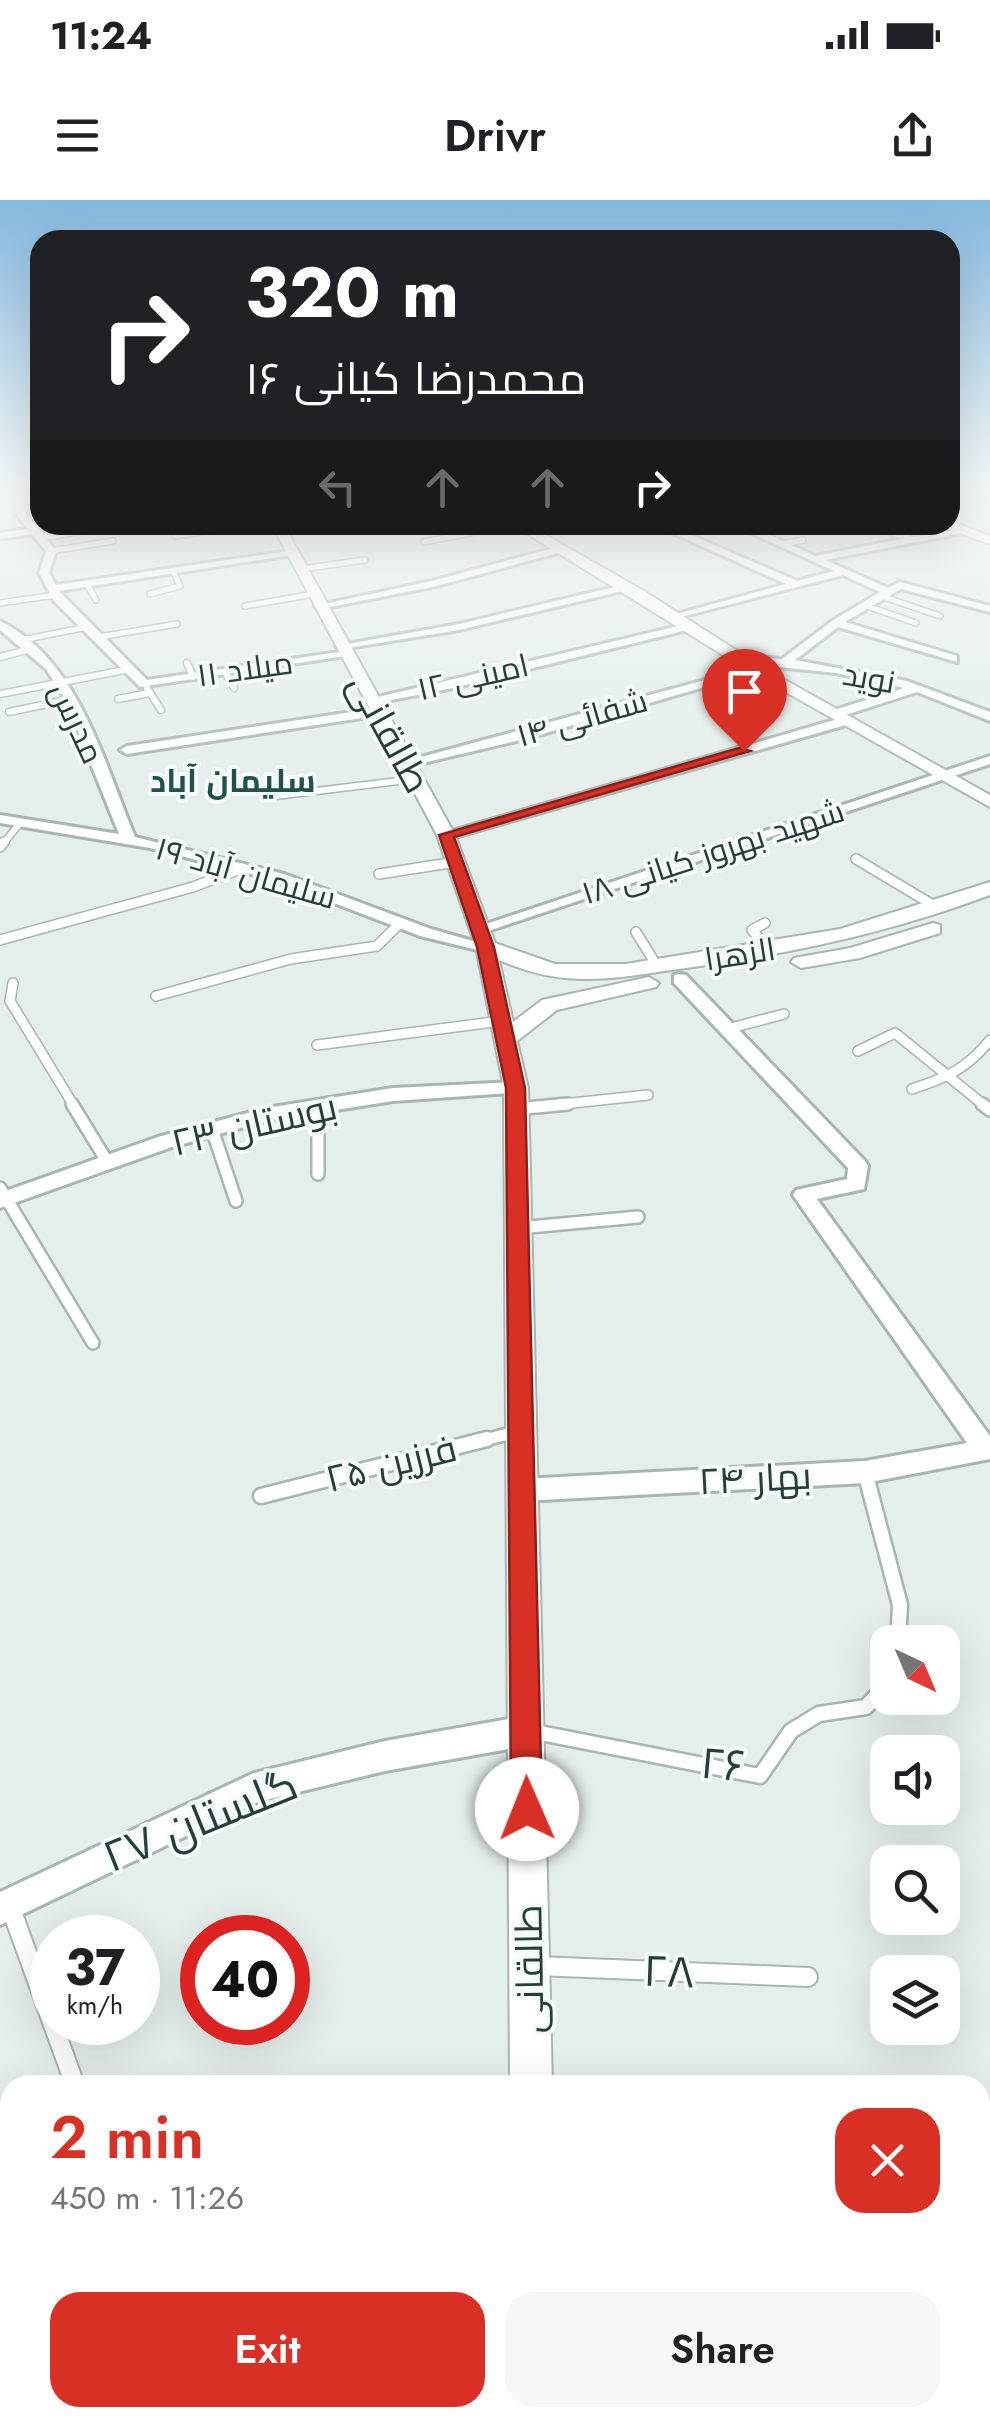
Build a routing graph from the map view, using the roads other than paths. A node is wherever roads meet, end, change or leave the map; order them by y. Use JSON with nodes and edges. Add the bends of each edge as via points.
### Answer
{"nodes":[{"id":1,"x":51,"y":587,"type":"edge"},
{"id":2,"x":75,"y":587,"type":"edge"},
{"id":3,"x":89,"y":587,"type":"edge"},
{"id":4,"x":177,"y":587,"type":"edge"},
{"id":5,"x":310,"y":587,"type":"edge"},
{"id":6,"x":409,"y":587,"type":"edge"},
{"id":7,"x":623,"y":587,"type":"edge"},
{"id":8,"x":628,"y":587,"type":"edge"},
{"id":9,"x":786,"y":587,"type":"edge"},
{"id":10,"x":873,"y":587,"type":"edge"},
{"id":11,"x":895,"y":587,"type":"edge"},
{"id":12,"x":915,"y":587,"type":"edge"},
{"id":13,"x":54,"y":592,"type":"junction"},
{"id":14,"x":150,"y":594,"type":"dead end"},
{"id":15,"x":884,"y":594,"type":"junction"},
{"id":16,"x":96,"y":600,"type":"dead end"},
{"id":17,"x":317,"y":600,"type":"junction"},
{"id":18,"x":0,"y":604,"type":"edge"},
{"id":19,"x":864,"y":605,"type":"junction"},
{"id":20,"x":245,"y":606,"type":"dead end"},
{"id":21,"x":990,"y":609,"type":"edge"},
{"id":22,"x":940,"y":616,"type":"dead end"},
{"id":23,"x":684,"y":622,"type":"junction"},
{"id":24,"x":836,"y":623,"type":"junction"},
{"id":25,"x":916,"y":623,"type":"dead end"},
{"id":26,"x":0,"y":624,"type":"edge"},
{"id":27,"x":177,"y":624,"type":"dead end"},
{"id":28,"x":87,"y":626,"type":"junction"},
{"id":29,"x":99,"y":637,"type":"junction"},
{"id":30,"x":22,"y":645,"type":"junction"},
{"id":31,"x":344,"y":650,"type":"junction"},
{"id":32,"x":0,"y":657,"type":"edge"},
{"id":33,"x":743,"y":660,"type":"junction"},
{"id":34,"x":187,"y":663,"type":"dead end"},
{"id":35,"x":784,"y":664,"type":"junction"},
{"id":36,"x":130,"y":669,"type":"junction"},
{"id":37,"x":758,"y":670,"type":"junction"},
{"id":38,"x":224,"y":672,"type":"junction"},
{"id":39,"x":193,"y":677,"type":"junction"},
{"id":40,"x":60,"y":682,"type":"junction"},
{"id":41,"x":916,"y":687,"type":"junction"},
{"id":42,"x":234,"y":688,"type":"dead end"},
{"id":43,"x":147,"y":689,"type":"junction"},
{"id":44,"x":0,"y":694,"type":"edge"},
{"id":45,"x":71,"y":699,"type":"junction"},
{"id":46,"x":118,"y":699,"type":"dead end"},
{"id":47,"x":375,"y":706,"type":"junction"},
{"id":48,"x":161,"y":710,"type":"dead end"},
{"id":49,"x":9,"y":712,"type":"dead end"},
{"id":50,"x":990,"y":716,"type":"edge"},
{"id":51,"x":842,"y":717,"type":"junction"},
{"id":52,"x":127,"y":750,"type":"dead end"},
{"id":53,"x":990,"y":760,"type":"edge"},
{"id":54,"x":410,"y":771,"type":"junction"},
{"id":55,"x":947,"y":776,"type":"junction"},
{"id":56,"x":267,"y":797,"type":"dead end"},
{"id":57,"x":990,"y":802,"type":"edge"},
{"id":58,"x":0,"y":819,"type":"edge"},
{"id":59,"x":20,"y":822,"type":"junction"},
{"id":60,"x":446,"y":835,"type":"junction"},
{"id":61,"x":129,"y":841,"type":"junction"},
{"id":62,"x":0,"y":847,"type":"edge"},
{"id":63,"x":856,"y":859,"type":"dead end"},
{"id":64,"x":456,"y":862,"type":"junction"},
{"id":65,"x":243,"y":868,"type":"junction"},
{"id":66,"x":379,"y":874,"type":"dead end"},
{"id":67,"x":990,"y":888,"type":"edge"},
{"id":68,"x":938,"y":908,"type":"junction"},
{"id":69,"x":990,"y":908,"type":"edge"},
{"id":70,"x":400,"y":923,"type":"junction"},
{"id":71,"x":766,"y":923,"type":"dead end"},
{"id":72,"x":636,"y":932,"type":"dead end"},
{"id":73,"x":482,"y":938,"type":"junction"},
{"id":74,"x":0,"y":940,"type":"edge"},
{"id":75,"x":768,"y":949,"type":"junction"},
{"id":76,"x":657,"y":966,"type":"junction"},
{"id":77,"x":680,"y":979,"type":"junction"},
{"id":78,"x":13,"y":982,"type":"dead end"},
{"id":79,"x":595,"y":983,"type":"junction"},
{"id":80,"x":156,"y":996,"type":"dead end"},
{"id":81,"x":784,"y":1014,"type":"dead end"},
{"id":82,"x":727,"y":1029,"type":"junction"},
{"id":83,"x":503,"y":1030,"type":"junction"},
{"id":84,"x":990,"y":1040,"type":"edge"},
{"id":85,"x":317,"y":1045,"type":"dead end"},
{"id":86,"x":858,"y":1051,"type":"dead end"},
{"id":87,"x":949,"y":1077,"type":"junction"},
{"id":88,"x":912,"y":1090,"type":"dead end"},
{"id":89,"x":648,"y":1095,"type":"dead end"},
{"id":90,"x":516,"y":1099,"type":"junction"},
{"id":91,"x":318,"y":1108,"type":"junction"},
{"id":92,"x":990,"y":1110,"type":"edge"},
{"id":93,"x":212,"y":1129,"type":"junction"},
{"id":94,"x":108,"y":1163,"type":"junction"},
{"id":95,"x":318,"y":1174,"type":"dead end"},
{"id":96,"x":2,"y":1196,"type":"edge"},
{"id":97,"x":236,"y":1201,"type":"dead end"},
{"id":98,"x":638,"y":1217,"type":"dead end"},
{"id":99,"x":518,"y":1228,"type":"junction"},
{"id":100,"x":93,"y":1343,"type":"dead end"},
{"id":101,"x":521,"y":1430,"type":"junction"},
{"id":102,"x":865,"y":1472,"type":"junction"},
{"id":103,"x":522,"y":1490,"type":"junction"},
{"id":104,"x":262,"y":1496,"type":"dead end"},
{"id":105,"x":899,"y":1625,"type":"edge"},
{"id":106,"x":870,"y":1702,"type":"edge"},
{"id":107,"x":526,"y":1731,"type":"junction"},
{"id":108,"x":5,"y":1906,"type":"edge"},
{"id":109,"x":529,"y":1966,"type":"junction"},
{"id":110,"x":808,"y":1977,"type":"dead end"},
{"id":111,"x":71,"y":2075,"type":"edge"},
{"id":112,"x":531,"y":2075,"type":"edge"}],
"edges":[{"from":1,"to":13,"type":"street"},
{"from":2,"to":13,"type":"street"},
{"from":3,"to":16,"type":"lane"},
{"from":4,"to":14,"type":"lane"},
{"from":5,"to":17,"type":"street","name":"طالقانی"},
{"from":6,"to":17,"type":"street"},
{"from":7,"to":31,"type":"street","name":"میلاد ۱۱"},
{"from":8,"to":23,"type":"street"},
{"from":9,"to":23,"type":"street","name":"امینی ۱۲"},
{"from":10,"to":15,"type":"street"},
{"from":11,"to":15,"type":"street"},
{"from":12,"to":21,"type":"street"},
{"from":13,"to":18,"type":"lane"},
{"from":13,"to":28,"type":"street"},
{"from":15,"to":19,"type":"street"},
{"from":15,"to":22,"type":"lane"},
{"from":17,"to":20,"type":"lane"},
{"from":17,"to":31,"type":"street","name":"طالقانی"},
{"from":19,"to":24,"type":"street"},
{"from":19,"to":25,"type":"lane"},
{"from":23,"to":33,"type":"street"},
{"from":23,"to":47,"type":"street","name":"امینی ۱۲"},
{"from":24,"to":35,"type":"street"},
{"from":24,"to":41,"type":"street","via":[[957,657],[928,672]]},
{"from":26,"to":30,"type":"street","name":"مدرس"},
{"from":27,"to":29,"type":"lane"},
{"from":28,"to":29,"type":"street"},
{"from":28,"to":30,"type":"lane"},
{"from":29,"to":36,"type":"street"},
{"from":30,"to":32,"type":"lane"},
{"from":30,"to":40,"type":"street","name":"مدرس"},
{"from":31,"to":38,"type":"street","name":"میلاد ۱۱"},
{"from":31,"to":47,"type":"street","name":"طالقانی"},
{"from":33,"to":35,"type":"street","name":"نوید"},
{"from":33,"to":37,"type":"street"},
{"from":34,"to":39,"type":"lane"},
{"from":35,"to":41,"type":"street","name":"نوید"},
{"from":36,"to":40,"type":"lane"},
{"from":36,"to":43,"type":"street"},
{"from":37,"to":51,"type":"street"},
{"from":37,"to":54,"type":"street","name":"شفائی ۱۴"},
{"from":38,"to":39,"type":"street","name":"میلاد ۱۱"},
{"from":38,"to":42,"type":"lane"},
{"from":39,"to":43,"type":"street","name":"میلاد ۱۱"},
{"from":40,"to":44,"type":"lane"},
{"from":40,"to":45,"type":"street","name":"مدرس"},
{"from":41,"to":50,"type":"street","name":"نوید"},
{"from":41,"to":51,"type":"street"},
{"from":43,"to":46,"type":"lane"},
{"from":43,"to":48,"type":"lane"},
{"from":45,"to":49,"type":"lane"},
{"from":45,"to":61,"type":"street","name":"مدرس"},
{"from":47,"to":52,"type":"street","name":"امینی ۱۲"},
{"from":47,"to":54,"type":"street","name":"طالقانی"},
{"from":51,"to":55,"type":"street"},
{"from":51,"to":60,"type":"street"},
{"from":53,"to":55,"type":"street","name":"شهید بهروز کیانی ۱۸"},
{"from":54,"to":56,"type":"lane"},
{"from":54,"to":60,"type":"street","name":"طالقانی"},
{"from":55,"to":57,"type":"street"},
{"from":55,"to":73,"type":"street","name":"شهید بهروز کیانی ۱۸"},
{"from":58,"to":59,"type":"street","name":"سلیمان آباد ۱۹"},
{"from":59,"to":61,"type":"street","name":"سلیمان آباد ۱۹"},
{"from":59,"to":62,"type":"lane"},
{"from":60,"to":64,"type":"street","name":"طالقانی"},
{"from":61,"to":65,"type":"street","name":"سلیمان آباد ۱۹"},
{"from":63,"to":68,"type":"lane"},
{"from":64,"to":66,"type":"lane"},
{"from":64,"to":73,"type":"street","name":"طالقانی"},
{"from":65,"to":70,"type":"street","name":"سلیمان آباد ۱۹"},
{"from":65,"to":74,"type":"lane"},
{"from":67,"to":68,"type":"street","name":"الزهرا"},
{"from":68,"to":75,"type":"street","name":"الزهرا","via":[[878,928]]},
{"from":69,"to":77,"type":"street","name":"الزهرا","via":[[853,954]]},
{"from":70,"to":73,"type":"street","name":"سلیمان آباد ۱۹","via":[[426,934]]},
{"from":70,"to":80,"type":"lane","via":[[377,946],[291,959]]},
{"from":71,"to":75,"type":"lane","via":[[752,930]]},
{"from":72,"to":76,"type":"lane"},
{"from":73,"to":79,"type":"street","name":"الزهرا","via":[[513,960]]},
{"from":73,"to":83,"type":"street","name":"طالقانی"},
{"from":75,"to":76,"type":"street","name":"الزهرا"},
{"from":76,"to":79,"type":"street","name":"الزهرا"},
{"from":77,"to":79,"type":"street","name":"الزهرا"},
{"from":77,"to":82,"type":"street"},
{"from":78,"to":94,"type":"lane","via":[[10,1001]]},
{"from":79,"to":83,"type":"street","name":"الزهرا"},
{"from":81,"to":82,"type":"lane"},
{"from":82,"to":102,"type":"street","name":"بهار ۲۴","via":[[858,1166],[857,1184],[804,1194],[986,1450]]},
{"from":83,"to":85,"type":"lane"},
{"from":83,"to":90,"type":"street","name":"طالقانی"},
{"from":84,"to":87,"type":"lane","via":[[974,1062]]},
{"from":86,"to":87,"type":"lane","via":[[894,1033]]},
{"from":87,"to":88,"type":"lane"},
{"from":87,"to":92,"type":"lane"},
{"from":89,"to":90,"type":"lane"},
{"from":90,"to":91,"type":"street","name":"بوستان ۲۳","via":[[437,1088]]},
{"from":90,"to":99,"type":"street","name":"طالقانی"},
{"from":91,"to":93,"type":"street","name":"بوستان ۲۳"},
{"from":91,"to":95,"type":"lane"},
{"from":93,"to":94,"type":"street","name":"بوستان ۲۳"},
{"from":93,"to":97,"type":"lane"},
{"from":94,"to":96,"type":"street","name":"بوستان ۲۳"},
{"from":96,"to":100,"type":"lane"},
{"from":98,"to":99,"type":"lane"},
{"from":99,"to":101,"type":"street","name":"طالقانی"},
{"from":101,"to":103,"type":"street","name":"طالقانی"},
{"from":101,"to":104,"type":"lane","name":"فرزین ۲۵"},
{"from":102,"to":103,"type":"street","name":"بهار ۲۴"},
{"from":102,"to":105,"type":"lane","via":[[900,1605]]},
{"from":103,"to":107,"type":"street","name":"طالقانی"},
{"from":106,"to":107,"type":"lane","name":"۲۶","via":[[819,1714],[791,1731],[760,1776]]},
{"from":107,"to":108,"type":"street","name":"گلستان ۲۷","via":[[254,1788]]},
{"from":107,"to":109,"type":"street","name":"طالقانی"},
{"from":108,"to":111,"type":"lane"},
{"from":109,"to":110,"type":"lane","name":"۲۸"},
{"from":109,"to":112,"type":"street","name":"طالقانی"}]}
